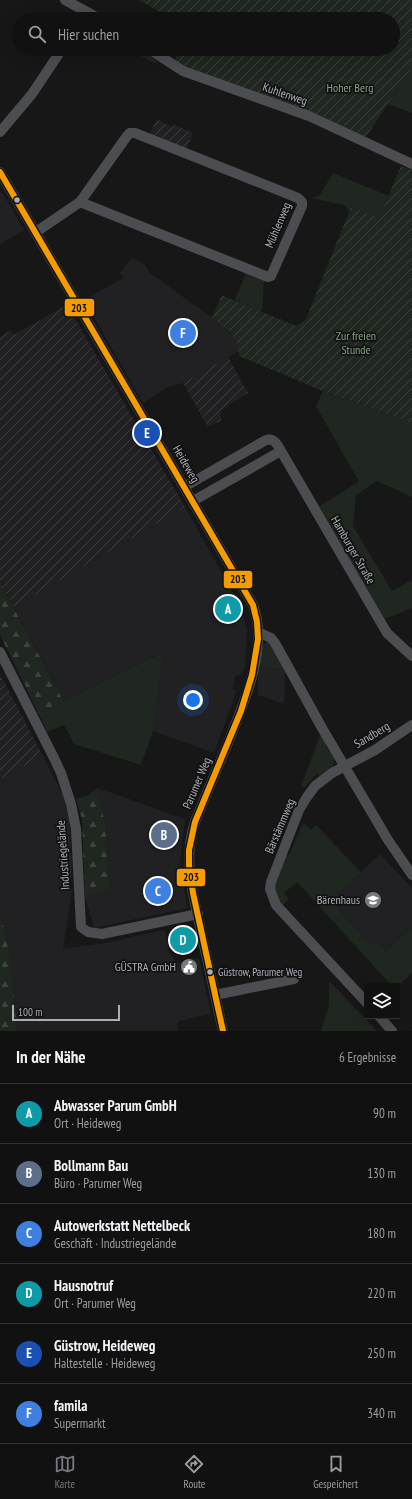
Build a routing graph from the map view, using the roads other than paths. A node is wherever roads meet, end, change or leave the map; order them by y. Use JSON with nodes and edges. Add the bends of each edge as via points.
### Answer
{"nodes":[{"id":1,"x":65,"y":0,"type":"edge"},
{"id":2,"x":83,"y":10,"type":"joint"},
{"id":3,"x":87,"y":12,"type":"edge"},
{"id":4,"x":57,"y":56,"type":"edge"},
{"id":5,"x":160,"y":56,"type":"edge"},
{"id":6,"x":0,"y":132,"type":"edge"},
{"id":7,"x":412,"y":164,"type":"edge"},
{"id":8,"x":0,"y":172,"type":"edge"},
{"id":9,"x":80,"y":202,"type":"junction"},
{"id":10,"x":36,"y":232,"type":"junction"},
{"id":11,"x":281,"y":450,"type":"junction"},
{"id":12,"x":184,"y":487,"type":"junction"},
{"id":13,"x":192,"y":501,"type":"junction"},
{"id":14,"x":258,"y":632,"type":"junction"},
{"id":15,"x":0,"y":652,"type":"edge"},
{"id":16,"x":412,"y":656,"type":"edge"},
{"id":17,"x":412,"y":725,"type":"edge"},
{"id":18,"x":345,"y":766,"type":"junction"},
{"id":19,"x":408,"y":862,"type":"edge"},
{"id":20,"x":412,"y":875,"type":"edge"},
{"id":21,"x":198,"y":914,"type":"junction"},
{"id":22,"x":294,"y":979,"type":"dead end"},
{"id":23,"x":215,"y":995,"type":"junction"},
{"id":24,"x":364,"y":1000,"type":"edge"},
{"id":25,"x":382,"y":1019,"type":"edge"},
{"id":26,"x":223,"y":1031,"type":"edge"},
{"id":27,"x":392,"y":1031,"type":"edge"}],
"edges":[{"from":1,"to":2,"type":"street"},
{"from":2,"to":3,"type":"street"},
{"from":4,"to":6,"type":"street","via":[[32,94]]},
{"from":5,"to":7,"type":"street","name":"Kuhlenweg","via":[[183,71],[309,116]]},
{"from":8,"to":10,"type":"street","name":"Heideweg"},
{"from":9,"to":9,"type":"street","name":"Mühlenweg","via":[[268,276],[302,206],[298,198],[135,133],[127,136]]},
{"from":9,"to":10,"type":"street","name":"Mühlenweg"},
{"from":10,"to":12,"type":"street","name":"Heideweg"},
{"from":11,"to":12,"type":"street","via":[[275,441],[266,440]]},
{"from":11,"to":13,"type":"street"},
{"from":11,"to":16,"type":"street","name":"Hamburger Straße","via":[[387,633]]},
{"from":12,"to":13,"type":"street","name":"Heideweg"},
{"from":13,"to":14,"type":"street","name":"Heideweg","via":[[253,605]]},
{"from":14,"to":18,"type":"street","via":[[271,638],[275,643]]},
{"from":14,"to":21,"type":"street","name":"Parumer Weg","via":[[250,685],[190,840],[190,877]]},
{"from":15,"to":21,"type":"street","name":"Industriegelände","via":[[56,763],[71,804],[76,829],[81,927],[88,932],[102,934]]},
{"from":17,"to":18,"type":"street","name":"Sandberg"},
{"from":18,"to":19,"type":"street","via":[[388,840]]},
{"from":18,"to":24,"type":"street","name":"Bärstämmweg","via":[[322,780],[299,810],[270,889],[276,905]]},
{"from":19,"to":20,"type":"street"},
{"from":21,"to":23,"type":"street","name":"Parumer Weg"},
{"from":22,"to":23,"type":"street"},
{"from":23,"to":26,"type":"street","name":"Parumer Weg"},
{"from":25,"to":27,"type":"street"}]}
